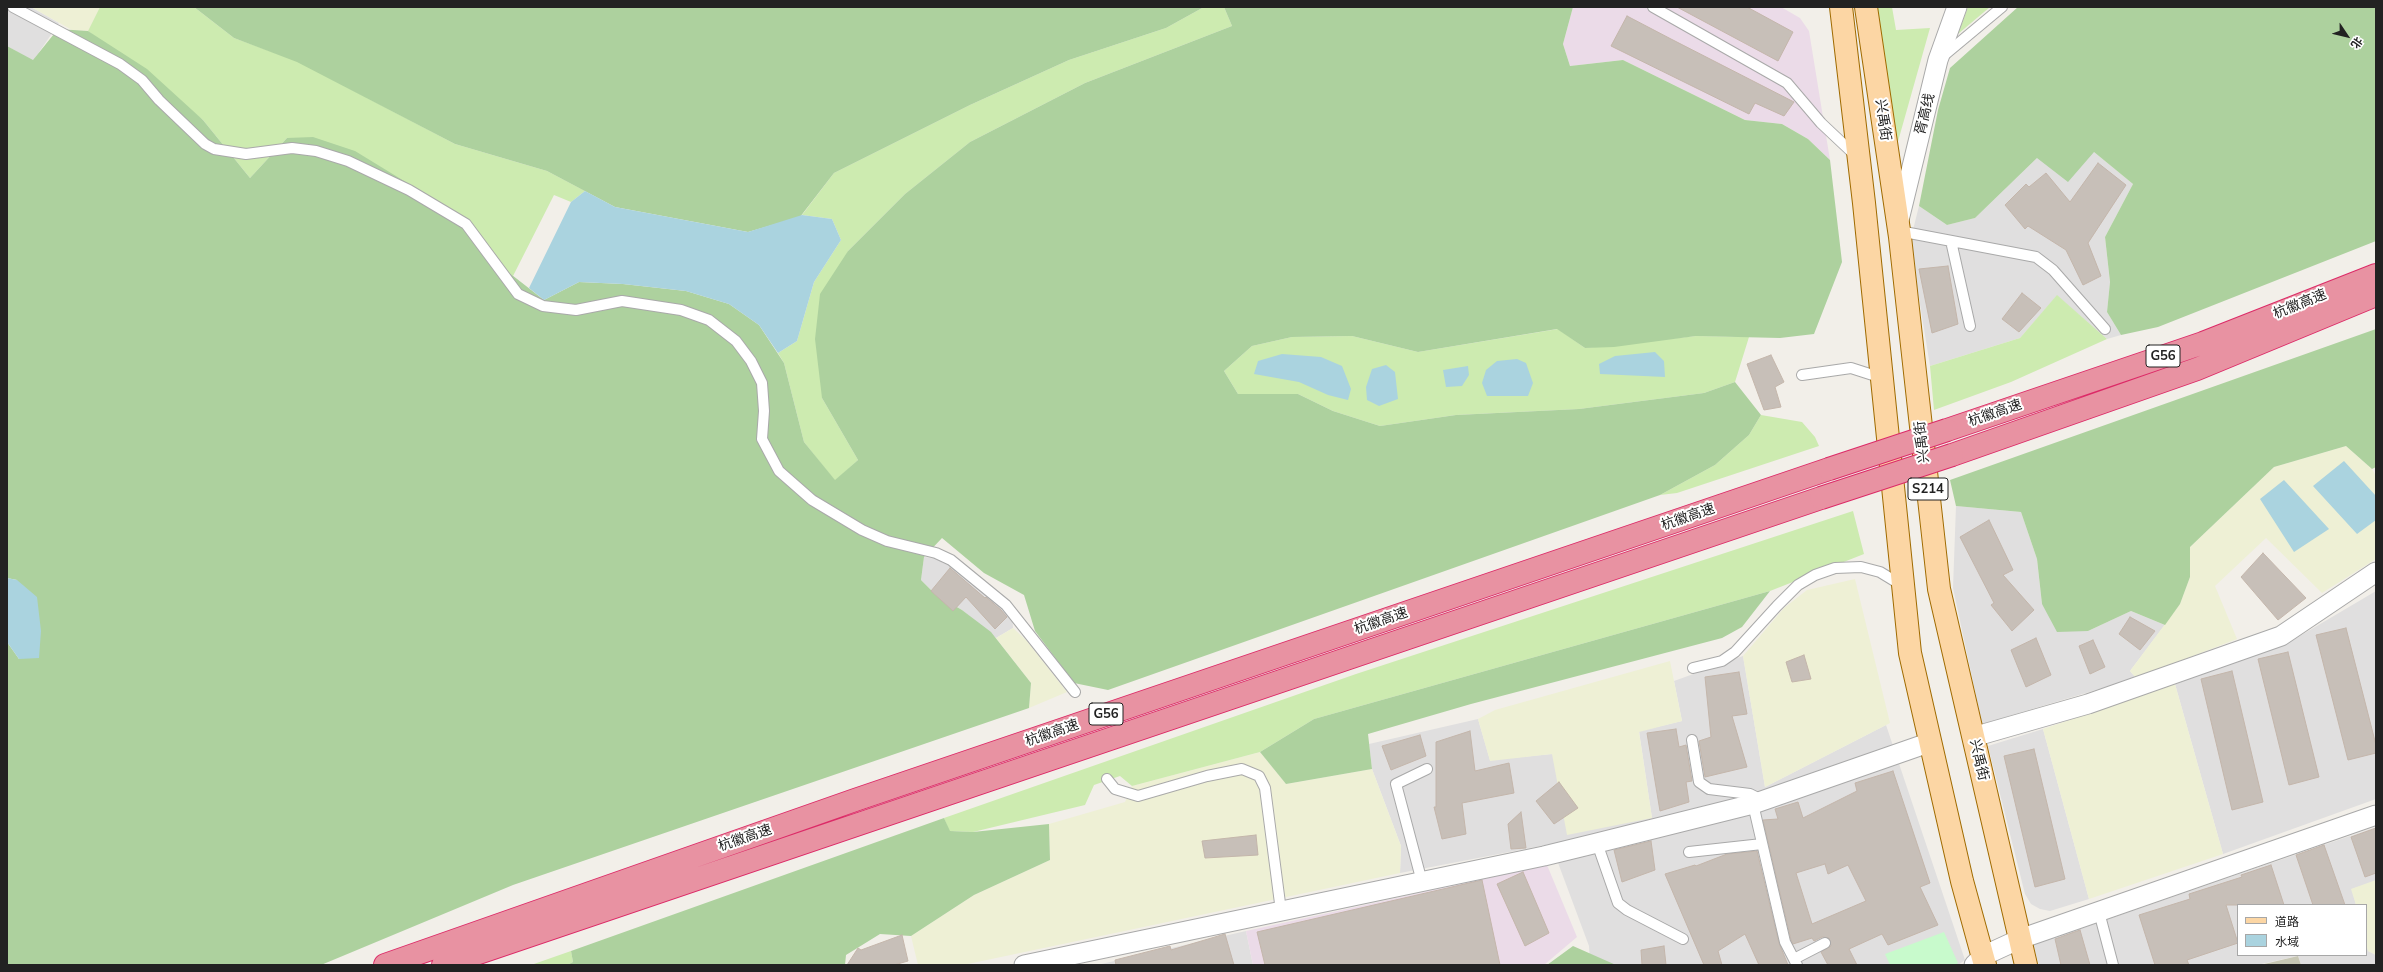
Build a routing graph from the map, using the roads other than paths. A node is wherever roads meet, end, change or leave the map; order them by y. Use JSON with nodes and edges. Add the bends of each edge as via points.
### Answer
{"nodes":[{"id":1,"x":13,"y":7,"type":"edge"},
{"id":2,"x":1653,"y":7,"type":"edge"},
{"id":3,"x":1841,"y":7,"type":"edge"},
{"id":4,"x":1866,"y":7,"type":"edge"},
{"id":5,"x":1957,"y":7,"type":"edge"},
{"id":6,"x":2002,"y":7,"type":"edge"},
{"id":7,"x":1938,"y":60,"type":"junction"},
{"id":8,"x":1859,"y":159,"type":"junction"},
{"id":9,"x":1898,"y":227,"type":"junction"},
{"id":10,"x":1951,"y":241,"type":"junction"},
{"id":11,"x":2376,"y":275,"type":"edge"},
{"id":12,"x":2376,"y":295,"type":"edge"},
{"id":13,"x":2376,"y":310,"type":"edge"},
{"id":14,"x":1970,"y":326,"type":"dead end"},
{"id":15,"x":2105,"y":329,"type":"dead end"},
{"id":16,"x":2197,"y":369,"type":"junction"},
{"id":17,"x":1802,"y":375,"type":"dead end"},
{"id":18,"x":1882,"y":378,"type":"junction"},
{"id":19,"x":2376,"y":572,"type":"edge"},
{"id":20,"x":1903,"y":586,"type":"junction"},
{"id":21,"x":1693,"y":668,"type":"dead end"},
{"id":22,"x":1075,"y":692,"type":"dead end"},
{"id":23,"x":1973,"y":737,"type":"junction"},
{"id":24,"x":1692,"y":740,"type":"dead end"},
{"id":25,"x":1931,"y":742,"type":"junction"},
{"id":26,"x":1427,"y":769,"type":"dead end"},
{"id":27,"x":1107,"y":779,"type":"dead end"},
{"id":28,"x":1758,"y":803,"type":"junction"},
{"id":29,"x":2376,"y":815,"type":"edge"},
{"id":30,"x":1597,"y":843,"type":"junction"},
{"id":31,"x":1762,"y":844,"type":"junction"},
{"id":32,"x":1689,"y":852,"type":"dead end"},
{"id":33,"x":1422,"y":882,"type":"junction"},
{"id":34,"x":1281,"y":911,"type":"junction"},
{"id":35,"x":2099,"y":912,"type":"junction"},
{"id":36,"x":1683,"y":939,"type":"dead end"},
{"id":37,"x":2020,"y":939,"type":"junction"},
{"id":38,"x":1825,"y":943,"type":"dead end"},
{"id":39,"x":1795,"y":962,"type":"edge"},
{"id":40,"x":1981,"y":962,"type":"edge"},
{"id":41,"x":385,"y":965,"type":"edge"},
{"id":42,"x":443,"y":965,"type":"edge"},
{"id":43,"x":1024,"y":965,"type":"edge"},
{"id":44,"x":2026,"y":965,"type":"edge"},
{"id":45,"x":2113,"y":965,"type":"edge"}],
"edges":[{"from":1,"to":22,"type":"lane","via":[[120,64],[142,80],[159,100],[205,144],[214,149],[246,154],[292,148],[316,151],[348,161],[409,190],[466,224],[518,294],[543,306],[576,310],[622,301],[682,310],[709,320],[736,341],[751,361],[762,383],[762,439],[779,471],[812,500],[862,530],[887,541],[936,553],[951,560],[1006,605]]},
{"from":2,"to":8,"type":"lane","via":[[1787,83]]},
{"from":3,"to":8,"type":"main road","name":"兴禹街","number":"S214"},
{"from":4,"to":9,"type":"main road","name":"兴禹街","number":"S214"},
{"from":5,"to":7,"type":"street","name":"胥高线"},
{"from":6,"to":7,"type":"lane"},
{"from":7,"to":9,"type":"street","name":"胥高线"},
{"from":8,"to":18,"type":"main road","name":"兴禹街","number":"S214"},
{"from":9,"to":10,"type":"lane"},
{"from":9,"to":23,"type":"main road","name":"兴禹街","number":"S214","via":[[1939,589]]},
{"from":10,"to":14,"type":"lane"},
{"from":10,"to":15,"type":"lane","via":[[2036,257],[2053,270]]},
{"from":11,"to":41,"type":"highway","name":"杭徽高速","number":"G56","bridge":true,"via":[[2203,343],[855,800]]},
{"from":12,"to":16,"type":"highway","name":"杭徽高速","number":"G56"},
{"from":13,"to":16,"type":"highway","via":[[2267,350]]},
{"from":16,"to":42,"type":"highway","name":"杭徽高速","number":"G56","bridge":true,"via":[[1952,456],[1821,498]]},
{"from":17,"to":18,"type":"lane","via":[[1852,368]]},
{"from":18,"to":20,"type":"main road","name":"兴禹街","number":"S214"},
{"from":19,"to":23,"type":"street","via":[[2281,636],[2088,704]]},
{"from":20,"to":21,"type":"lane","via":[[1880,572],[1861,567],[1835,568],[1815,575],[1798,585],[1782,600],[1735,652],[1722,661]]},
{"from":20,"to":25,"type":"main road","name":"兴禹街","number":"S214","via":[[1910,652]]},
{"from":23,"to":37,"type":"main road","name":"兴禹街","number":"S214"},
{"from":24,"to":28,"type":"lane","via":[[1699,782],[1709,789],[1750,794]]},
{"from":25,"to":28,"type":"street"},
{"from":25,"to":40,"type":"main road","name":"兴禹街","number":"S214"},
{"from":26,"to":33,"type":"lane","via":[[1396,784]]},
{"from":27,"to":34,"type":"lane","via":[[1115,789],[1138,796],[1207,776],[1242,769],[1258,776],[1265,788]]},
{"from":28,"to":30,"type":"street"},
{"from":28,"to":31,"type":"lane"},
{"from":29,"to":35,"type":"street"},
{"from":30,"to":33,"type":"street"},
{"from":30,"to":36,"type":"lane","via":[[1618,903]]},
{"from":31,"to":32,"type":"lane"},
{"from":31,"to":39,"type":"lane","via":[[1785,942]]},
{"from":33,"to":34,"type":"street"},
{"from":34,"to":43,"type":"street"},
{"from":35,"to":37,"type":"street"},
{"from":35,"to":45,"type":"lane"},
{"from":37,"to":40,"type":"street"},
{"from":37,"to":44,"type":"main road","name":"兴禹街","number":"S214"},
{"from":38,"to":39,"type":"lane"}]}
